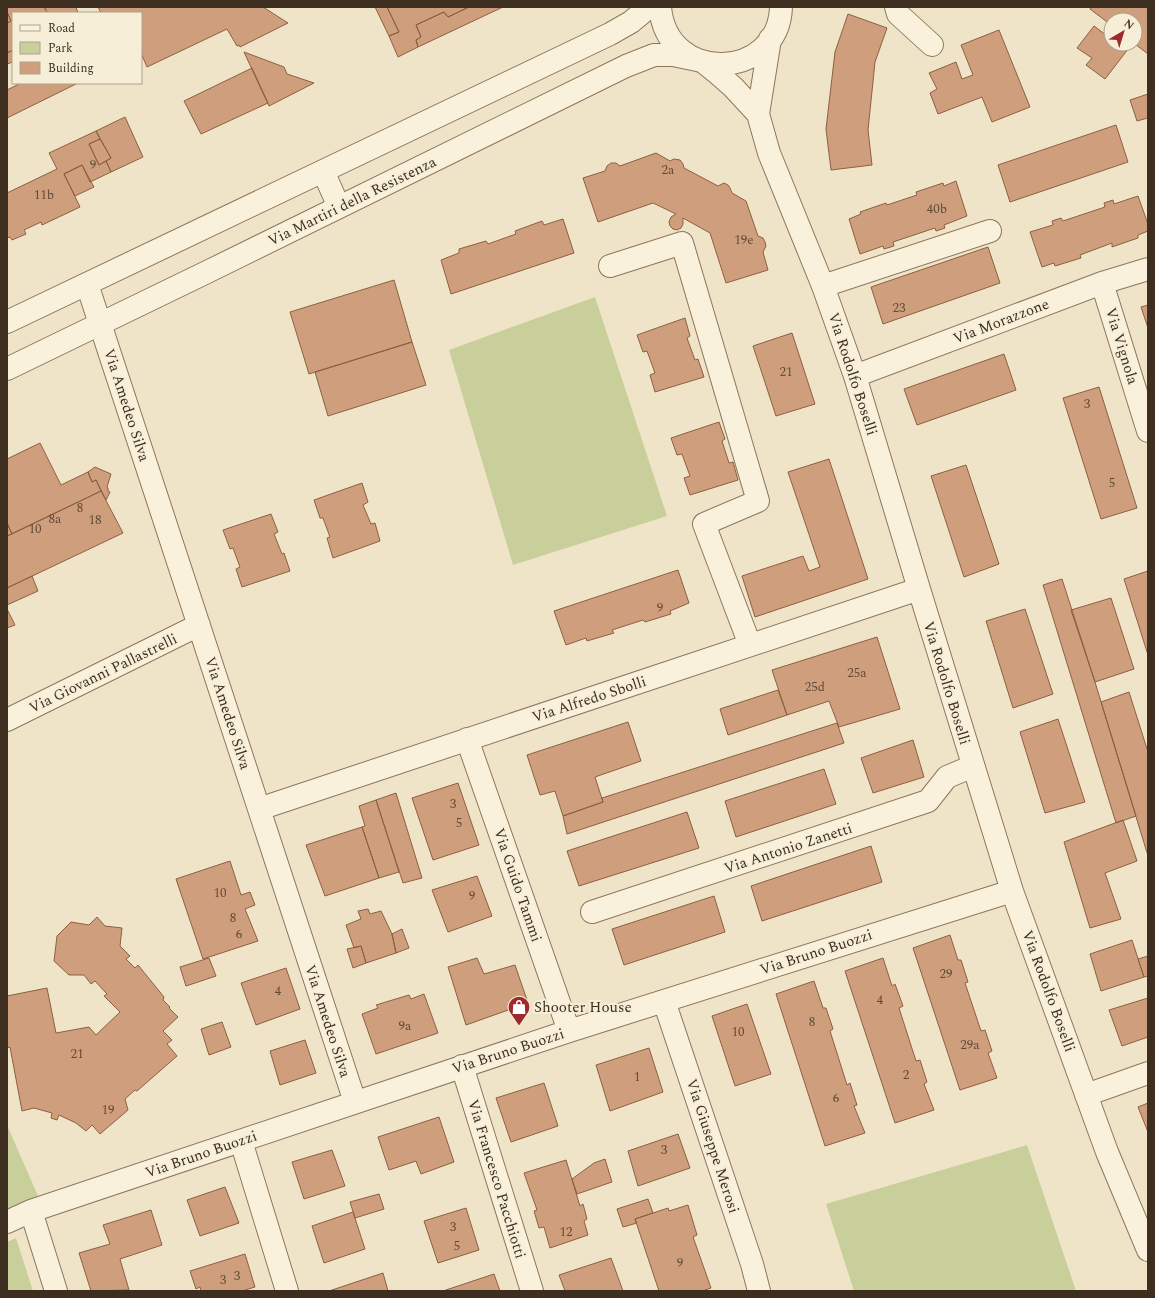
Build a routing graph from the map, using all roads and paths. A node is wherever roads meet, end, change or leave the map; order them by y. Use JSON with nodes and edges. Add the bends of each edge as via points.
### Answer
{"nodes":[{"id":1,"x":649,"y":7,"type":"edge"},
{"id":2,"x":660,"y":7,"type":"edge"},
{"id":3,"x":794,"y":7,"type":"edge"},
{"id":4,"x":896,"y":7,"type":"edge"},
{"id":5,"x":776,"y":24,"type":"edge"},
{"id":6,"x":932,"y":45,"type":"dead end"},
{"id":7,"x":702,"y":61,"type":"junction"},
{"id":8,"x":758,"y":114,"type":"junction"},
{"id":9,"x":323,"y":171,"type":"junction"},
{"id":10,"x":339,"y":207,"type":"junction"},
{"id":11,"x":990,"y":231,"type":"dead end"},
{"id":12,"x":610,"y":266,"type":"dead end"},
{"id":13,"x":1148,"y":268,"type":"edge"},
{"id":14,"x":1102,"y":283,"type":"junction"},
{"id":15,"x":87,"y":284,"type":"junction"},
{"id":16,"x":823,"y":286,"type":"junction"},
{"id":17,"x":7,"y":322,"type":"edge"},
{"id":18,"x":100,"y":324,"type":"junction"},
{"id":19,"x":7,"y":369,"type":"edge"},
{"id":20,"x":855,"y":376,"type":"junction"},
{"id":21,"x":1148,"y":431,"type":"edge"},
{"id":22,"x":919,"y":589,"type":"junction"},
{"id":23,"x":199,"y":626,"type":"junction"},
{"id":24,"x":750,"y":645,"type":"junction"},
{"id":25,"x":7,"y":720,"type":"edge"},
{"id":26,"x":467,"y":739,"type":"junction"},
{"id":27,"x":973,"y":766,"type":"junction"},
{"id":28,"x":259,"y":808,"type":"junction"},
{"id":29,"x":1012,"y":891,"type":"junction"},
{"id":30,"x":592,"y":912,"type":"dead end"},
{"id":31,"x":664,"y":1001,"type":"junction"},
{"id":32,"x":569,"y":1031,"type":"junction"},
{"id":33,"x":462,"y":1066,"type":"junction"},
{"id":34,"x":1148,"y":1073,"type":"edge"},
{"id":35,"x":1086,"y":1095,"type":"junction"},
{"id":36,"x":355,"y":1102,"type":"junction"},
{"id":37,"x":241,"y":1141,"type":"junction"},
{"id":38,"x":31,"y":1211,"type":"junction"},
{"id":39,"x":7,"y":1222,"type":"edge"},
{"id":40,"x":1148,"y":1250,"type":"edge"},
{"id":41,"x":56,"y":1291,"type":"edge"},
{"id":42,"x":287,"y":1291,"type":"edge"},
{"id":43,"x":532,"y":1291,"type":"edge"},
{"id":44,"x":759,"y":1291,"type":"edge"}],
"edges":[{"from":1,"to":9,"type":"street","via":[[631,22],[610,34]]},
{"from":2,"to":7,"type":"street","via":[[660,17],[672,42],[694,59]]},
{"from":3,"to":5,"type":"street"},
{"from":4,"to":6,"type":"street","via":[[898,14]]},
{"from":5,"to":7,"type":"street","via":[[760,50],[748,58],[735,63],[721,64]]},
{"from":5,"to":8,"type":"street","name":"Via Rodolfo Boselli"},
{"from":7,"to":8,"type":"street","name":"Via Rodolfo Boselli","via":[[733,87]]},
{"from":7,"to":10,"type":"street","name":"Via Martiri della Resistenza","via":[[673,55],[654,55],[640,60]]},
{"from":8,"to":16,"type":"street","name":"Via Rodolfo Boselli","via":[[769,153]]},
{"from":9,"to":10,"type":"street"},
{"from":9,"to":15,"type":"street"},
{"from":10,"to":18,"type":"street","name":"Via Martiri della Resistenza"},
{"from":11,"to":16,"type":"street"},
{"from":12,"to":24,"type":"street","via":[[682,243],[758,501],[704,524]]},
{"from":13,"to":14,"type":"street","name":"Via Morazzone"},
{"from":14,"to":20,"type":"street","name":"Via Morazzone"},
{"from":14,"to":21,"type":"street","name":"Via Vignola"},
{"from":15,"to":17,"type":"street"},
{"from":15,"to":18,"type":"street","name":"Via Amedeo Silva"},
{"from":16,"to":20,"type":"street","name":"Via Rodolfo Boselli"},
{"from":18,"to":19,"type":"street","name":"Via Martiri della Resistenza"},
{"from":18,"to":23,"type":"street","name":"Via Amedeo Silva"},
{"from":20,"to":22,"type":"street","name":"Via Rodolfo Boselli"},
{"from":22,"to":24,"type":"street","name":"Via Alfredo Sbolli"},
{"from":22,"to":27,"type":"street","name":"Via Rodolfo Boselli"},
{"from":23,"to":25,"type":"street","name":"Via Giovanni Pallastrelli"},
{"from":23,"to":28,"type":"street","name":"Via Amedeo Silva"},
{"from":24,"to":26,"type":"street","name":"Via Alfredo Sbolli"},
{"from":26,"to":28,"type":"street","name":"Via Alfredo Sbolli"},
{"from":26,"to":32,"type":"street","name":"Via Guido Tammi"},
{"from":27,"to":29,"type":"street","name":"Via Rodolfo Boselli"},
{"from":27,"to":30,"type":"street","name":"Via Antonio Zanetti","via":[[947,777],[928,802]]},
{"from":28,"to":36,"type":"street","name":"Via Amedeo Silva"},
{"from":29,"to":31,"type":"street","name":"Via Bruno Buozzi"},
{"from":29,"to":35,"type":"street","name":"Via Rodolfo Boselli"},
{"from":31,"to":32,"type":"street","name":"Via Bruno Buozzi"},
{"from":31,"to":44,"type":"street","name":"Via Giuseppe Merosi"},
{"from":32,"to":33,"type":"street","name":"Via Bruno Buozzi"},
{"from":33,"to":36,"type":"street","name":"Via Bruno Buozzi"},
{"from":33,"to":43,"type":"street","name":"Via Francesco Pacchiotti"},
{"from":34,"to":35,"type":"street"},
{"from":35,"to":40,"type":"street","name":"Via Rodolfo Boselli"},
{"from":36,"to":37,"type":"street","name":"Via Bruno Buozzi"},
{"from":37,"to":38,"type":"street","name":"Via Bruno Buozzi"},
{"from":37,"to":42,"type":"street"},
{"from":38,"to":39,"type":"street","name":"Via Bruno Buozzi"},
{"from":38,"to":41,"type":"street"}]}
